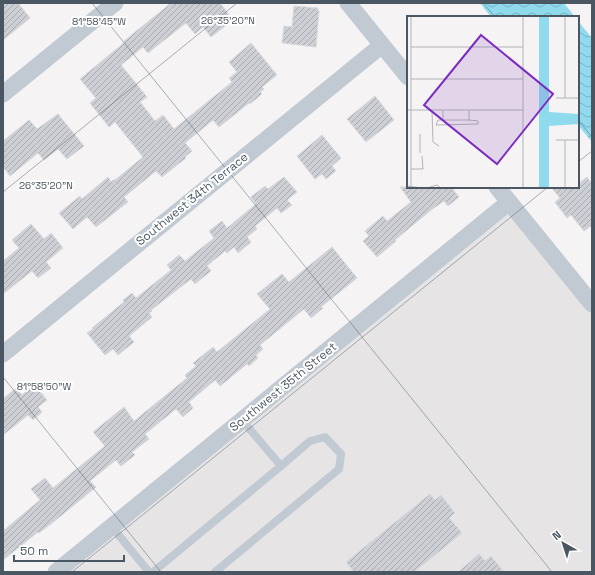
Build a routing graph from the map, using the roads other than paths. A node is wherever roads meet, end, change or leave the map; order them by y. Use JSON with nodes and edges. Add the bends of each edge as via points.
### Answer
{"nodes":[{"id":1,"x":115,"y":3,"type":"edge"},
{"id":2,"x":348,"y":3,"type":"edge"},
{"id":3,"x":382,"y":45,"type":"junction"},
{"id":4,"x":407,"y":76,"type":"edge"},
{"id":5,"x":3,"y":94,"type":"edge"},
{"id":6,"x":498,"y":188,"type":"edge"},
{"id":7,"x":509,"y":202,"type":"junction"},
{"id":8,"x":592,"y":304,"type":"edge"},
{"id":9,"x":3,"y":354,"type":"edge"},
{"id":10,"x":242,"y":420,"type":"junction"},
{"id":11,"x":281,"y":466,"type":"junction"},
{"id":12,"x":112,"y":527,"type":"junction"},
{"id":13,"x":59,"y":571,"type":"edge"},
{"id":14,"x":149,"y":572,"type":"edge"},
{"id":15,"x":153,"y":572,"type":"edge"},
{"id":16,"x":215,"y":572,"type":"edge"}],
"edges":[{"from":1,"to":5,"type":"street"},
{"from":2,"to":3,"type":"street"},
{"from":3,"to":4,"type":"street"},
{"from":3,"to":9,"type":"street","name":"Southwest 34th Terrace"},
{"from":6,"to":7,"type":"street"},
{"from":7,"to":8,"type":"street"},
{"from":7,"to":10,"type":"street","name":"Southwest 35th Street"},
{"from":10,"to":11,"type":"lane"},
{"from":10,"to":12,"type":"street","name":"Southwest 35th Street"},
{"from":11,"to":15,"type":"lane"},
{"from":11,"to":16,"type":"lane","via":[[310,441],[325,437],[341,454],[339,469]]},
{"from":12,"to":13,"type":"street","name":"Southwest 35th Street"},
{"from":12,"to":14,"type":"lane"}]}
